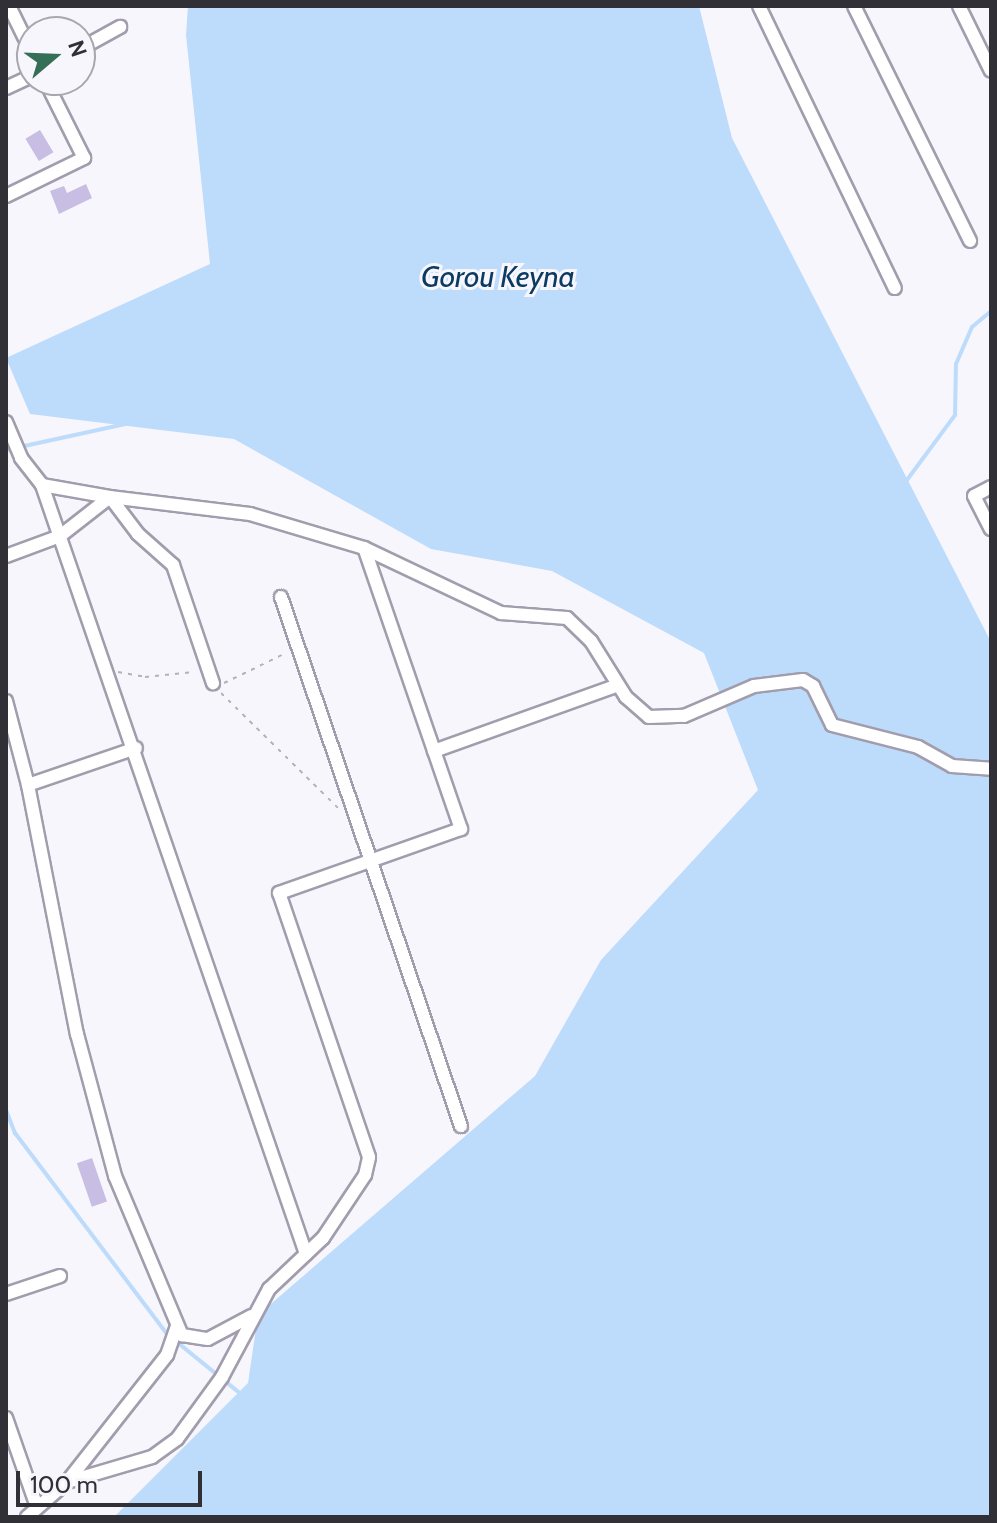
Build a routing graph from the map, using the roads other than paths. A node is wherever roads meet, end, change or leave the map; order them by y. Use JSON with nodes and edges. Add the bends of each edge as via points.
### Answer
{"nodes":[{"id":1,"x":759,"y":6,"type":"edge"},
{"id":2,"x":854,"y":6,"type":"edge"},
{"id":3,"x":959,"y":6,"type":"edge"},
{"id":4,"x":120,"y":27,"type":"dead end"},
{"id":5,"x":96,"y":40,"type":"edge"},
{"id":6,"x":991,"y":71,"type":"edge"},
{"id":7,"x":53,"y":96,"type":"edge"},
{"id":8,"x":6,"y":196,"type":"edge"},
{"id":9,"x":970,"y":241,"type":"dead end"},
{"id":10,"x":895,"y":288,"type":"dead end"},
{"id":11,"x":6,"y":422,"type":"edge"},
{"id":12,"x":20,"y":454,"type":"junction"},
{"id":13,"x":6,"y":459,"type":"edge"},
{"id":14,"x":42,"y":485,"type":"junction"},
{"id":15,"x":991,"y":487,"type":"edge"},
{"id":16,"x":110,"y":497,"type":"junction"},
{"id":17,"x":991,"y":529,"type":"edge"},
{"id":18,"x":60,"y":536,"type":"junction"},
{"id":19,"x":364,"y":548,"type":"junction"},
{"id":20,"x":6,"y":556,"type":"edge"},
{"id":21,"x":281,"y":597,"type":"dead end"},
{"id":22,"x":213,"y":683,"type":"road end"},
{"id":23,"x":618,"y":685,"type":"junction"},
{"id":24,"x":6,"y":701,"type":"edge"},
{"id":25,"x":136,"y":748,"type":"junction"},
{"id":26,"x":434,"y":751,"type":"junction"},
{"id":27,"x":991,"y":769,"type":"edge"},
{"id":28,"x":28,"y":785,"type":"junction"},
{"id":29,"x":371,"y":861,"type":"junction"},
{"id":30,"x":461,"y":1126,"type":"dead end"},
{"id":31,"x":306,"y":1254,"type":"junction"},
{"id":32,"x":60,"y":1276,"type":"dead end"},
{"id":33,"x":6,"y":1294,"type":"edge"},
{"id":34,"x":253,"y":1315,"type":"junction"},
{"id":35,"x":177,"y":1326,"type":"junction"},
{"id":36,"x":6,"y":1418,"type":"edge"},
{"id":37,"x":67,"y":1482,"type":"junction"},
{"id":38,"x":37,"y":1507,"type":"junction"},
{"id":39,"x":27,"y":1517,"type":"edge"}],
"edges":[{"from":1,"to":10,"type":"street"},
{"from":2,"to":9,"type":"street"},
{"from":3,"to":6,"type":"street"},
{"from":4,"to":5,"type":"street"},
{"from":7,"to":8,"type":"street","via":[[84,158]]},
{"from":11,"to":12,"type":"street"},
{"from":12,"to":13,"type":"street"},
{"from":12,"to":14,"type":"street"},
{"from":14,"to":16,"type":"street"},
{"from":14,"to":18,"type":"street"},
{"from":15,"to":17,"type":"street","via":[[974,496]]},
{"from":16,"to":18,"type":"street"},
{"from":16,"to":19,"type":"street","via":[[250,514]]},
{"from":16,"to":22,"type":"street","via":[[138,534],[173,565]]},
{"from":18,"to":20,"type":"street"},
{"from":18,"to":25,"type":"street"},
{"from":19,"to":23,"type":"street","via":[[501,613],[567,618],[591,641]]},
{"from":19,"to":26,"type":"street"},
{"from":21,"to":29,"type":"street"},
{"from":23,"to":26,"type":"street"},
{"from":23,"to":27,"type":"street","via":[[649,717],[666,720],[754,686],[803,680],[813,686],[832,725],[918,747],[952,766]]},
{"from":24,"to":28,"type":"street"},
{"from":25,"to":28,"type":"street"},
{"from":25,"to":31,"type":"street"},
{"from":26,"to":29,"type":"street","via":[[461,829]]},
{"from":28,"to":35,"type":"street","via":[[77,1034],[115,1176]]},
{"from":29,"to":30,"type":"street"},
{"from":29,"to":31,"type":"street","via":[[279,893],[369,1157],[352,1201]]},
{"from":31,"to":34,"type":"street","via":[[269,1289]]},
{"from":32,"to":33,"type":"street"},
{"from":34,"to":35,"type":"street","via":[[208,1339],[188,1339]]},
{"from":34,"to":37,"type":"street","via":[[222,1377],[166,1448]]},
{"from":35,"to":37,"type":"street","via":[[167,1355]]},
{"from":36,"to":38,"type":"street"},
{"from":37,"to":38,"type":"street"},
{"from":38,"to":39,"type":"street"}]}
